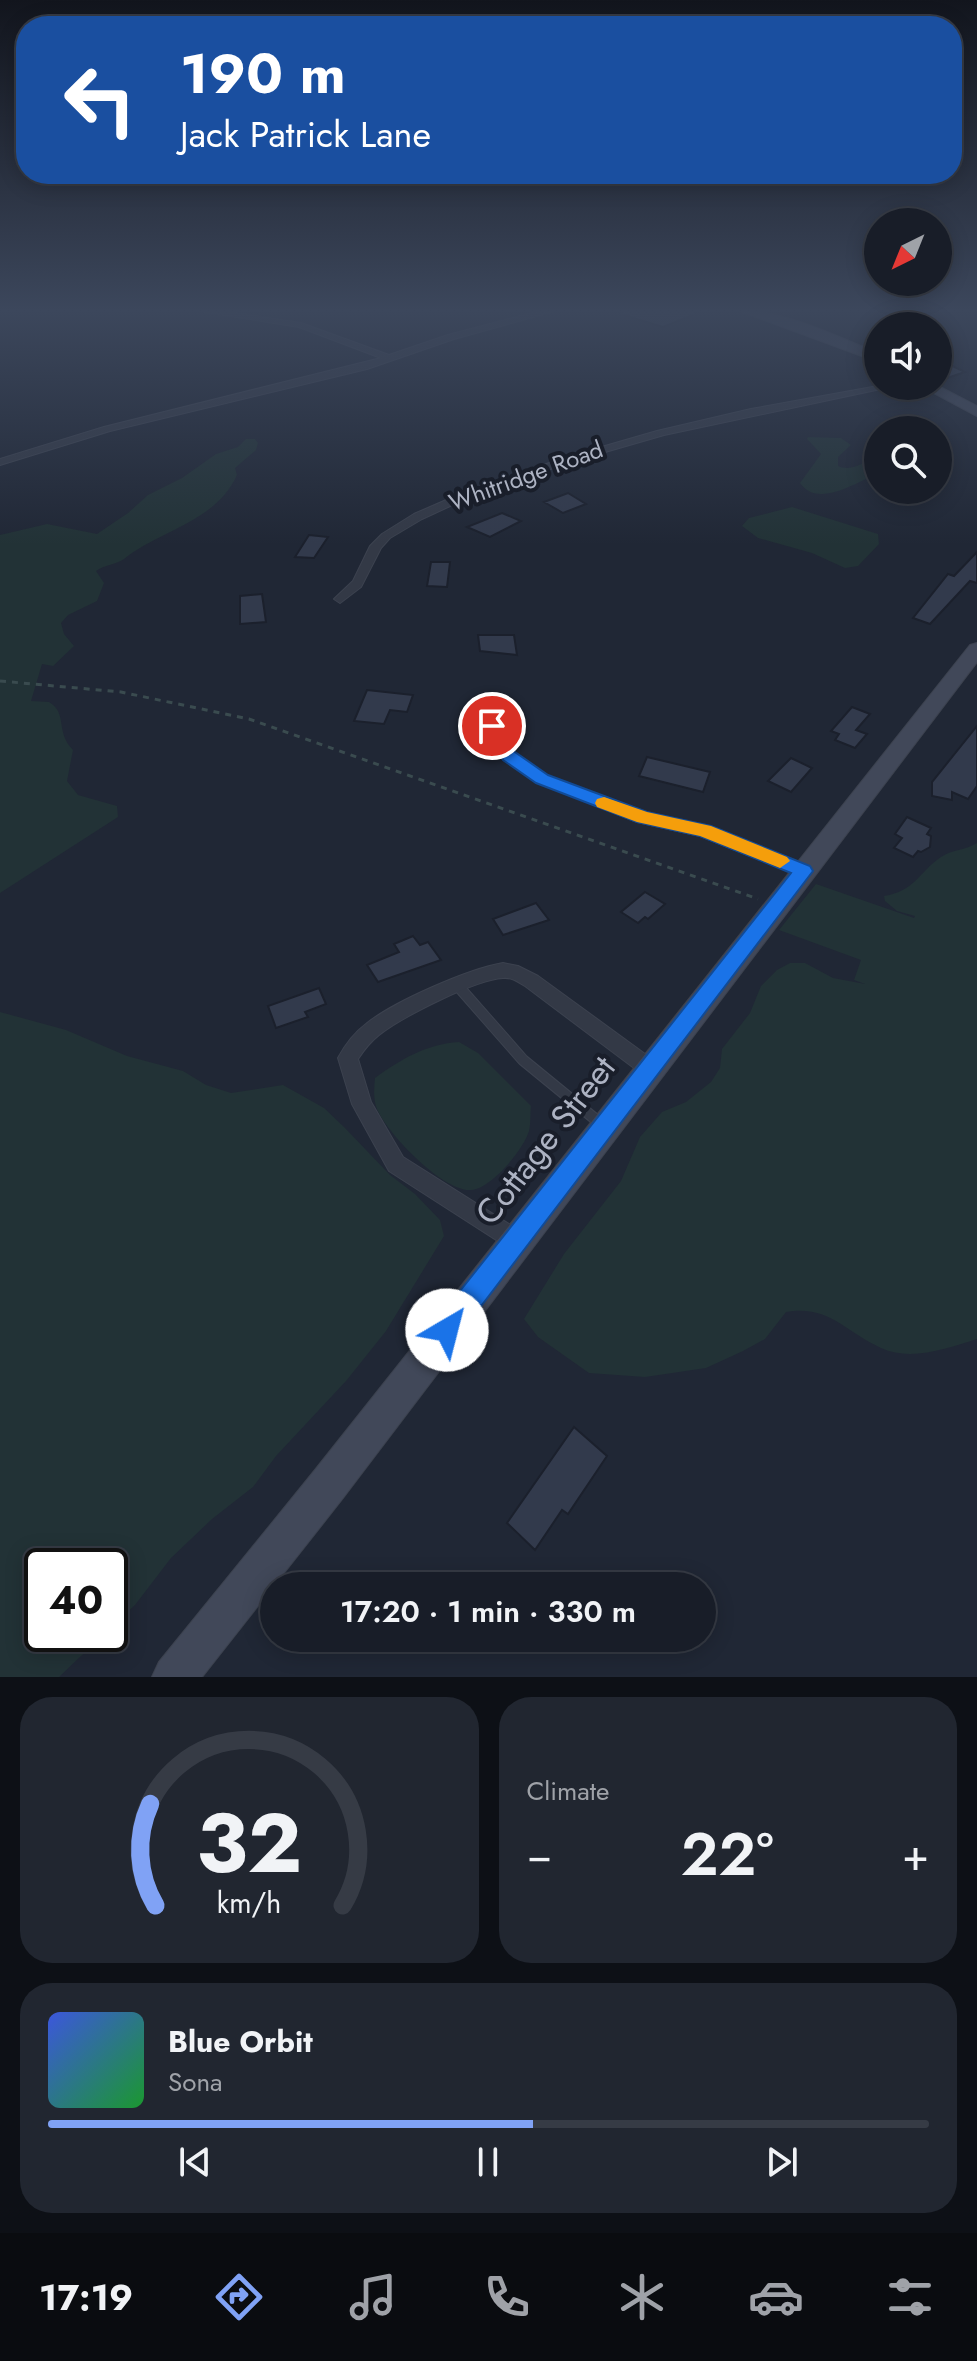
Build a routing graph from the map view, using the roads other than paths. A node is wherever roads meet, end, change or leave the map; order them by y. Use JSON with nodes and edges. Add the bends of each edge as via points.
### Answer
{"nodes":[{"id":1,"x":272,"y":388,"type":"edge"},
{"id":2,"x":864,"y":391,"type":"edge"},
{"id":3,"x":952,"y":399,"type":"edge"},
{"id":4,"x":977,"y":412,"type":"edge"},
{"id":5,"x":0,"y":462,"type":"edge"},
{"id":6,"x":340,"y":599,"type":"dead end"},
{"id":7,"x":977,"y":649,"type":"edge"},
{"id":8,"x":492,"y":726,"type":"dead end"},
{"id":9,"x":804,"y":871,"type":"junction"},
{"id":10,"x":458,"y":986,"type":"junction"},
{"id":11,"x":649,"y":1068,"type":"junction"},
{"id":12,"x":604,"y":1126,"type":"junction"},
{"id":13,"x":515,"y":1241,"type":"junction"},
{"id":14,"x":174,"y":1677,"type":"edge"}],
"edges":[{"from":1,"to":5,"type":"street"},
{"from":2,"to":6,"type":"street","name":"Whitridge Road","via":[[724,415],[499,482],[383,538],[370,553],[358,583]]},
{"from":3,"to":4,"type":"street"},
{"from":7,"to":9,"type":"street","name":"Cottage Street"},
{"from":8,"to":9,"type":"street","via":[[509,756],[542,779],[643,818],[704,831]]},
{"from":9,"to":11,"type":"street","name":"Cottage Street"},
{"from":10,"to":11,"type":"street","via":[[512,971]]},
{"from":10,"to":12,"type":"lane","via":[[527,1068]]},
{"from":10,"to":13,"type":"street","via":[[369,1029],[348,1058],[352,1077],[396,1164]]},
{"from":11,"to":12,"type":"street","name":"Cottage Street"},
{"from":12,"to":13,"type":"street","name":"Cottage Street"},
{"from":13,"to":14,"type":"street","name":"Cottage Street"}]}
